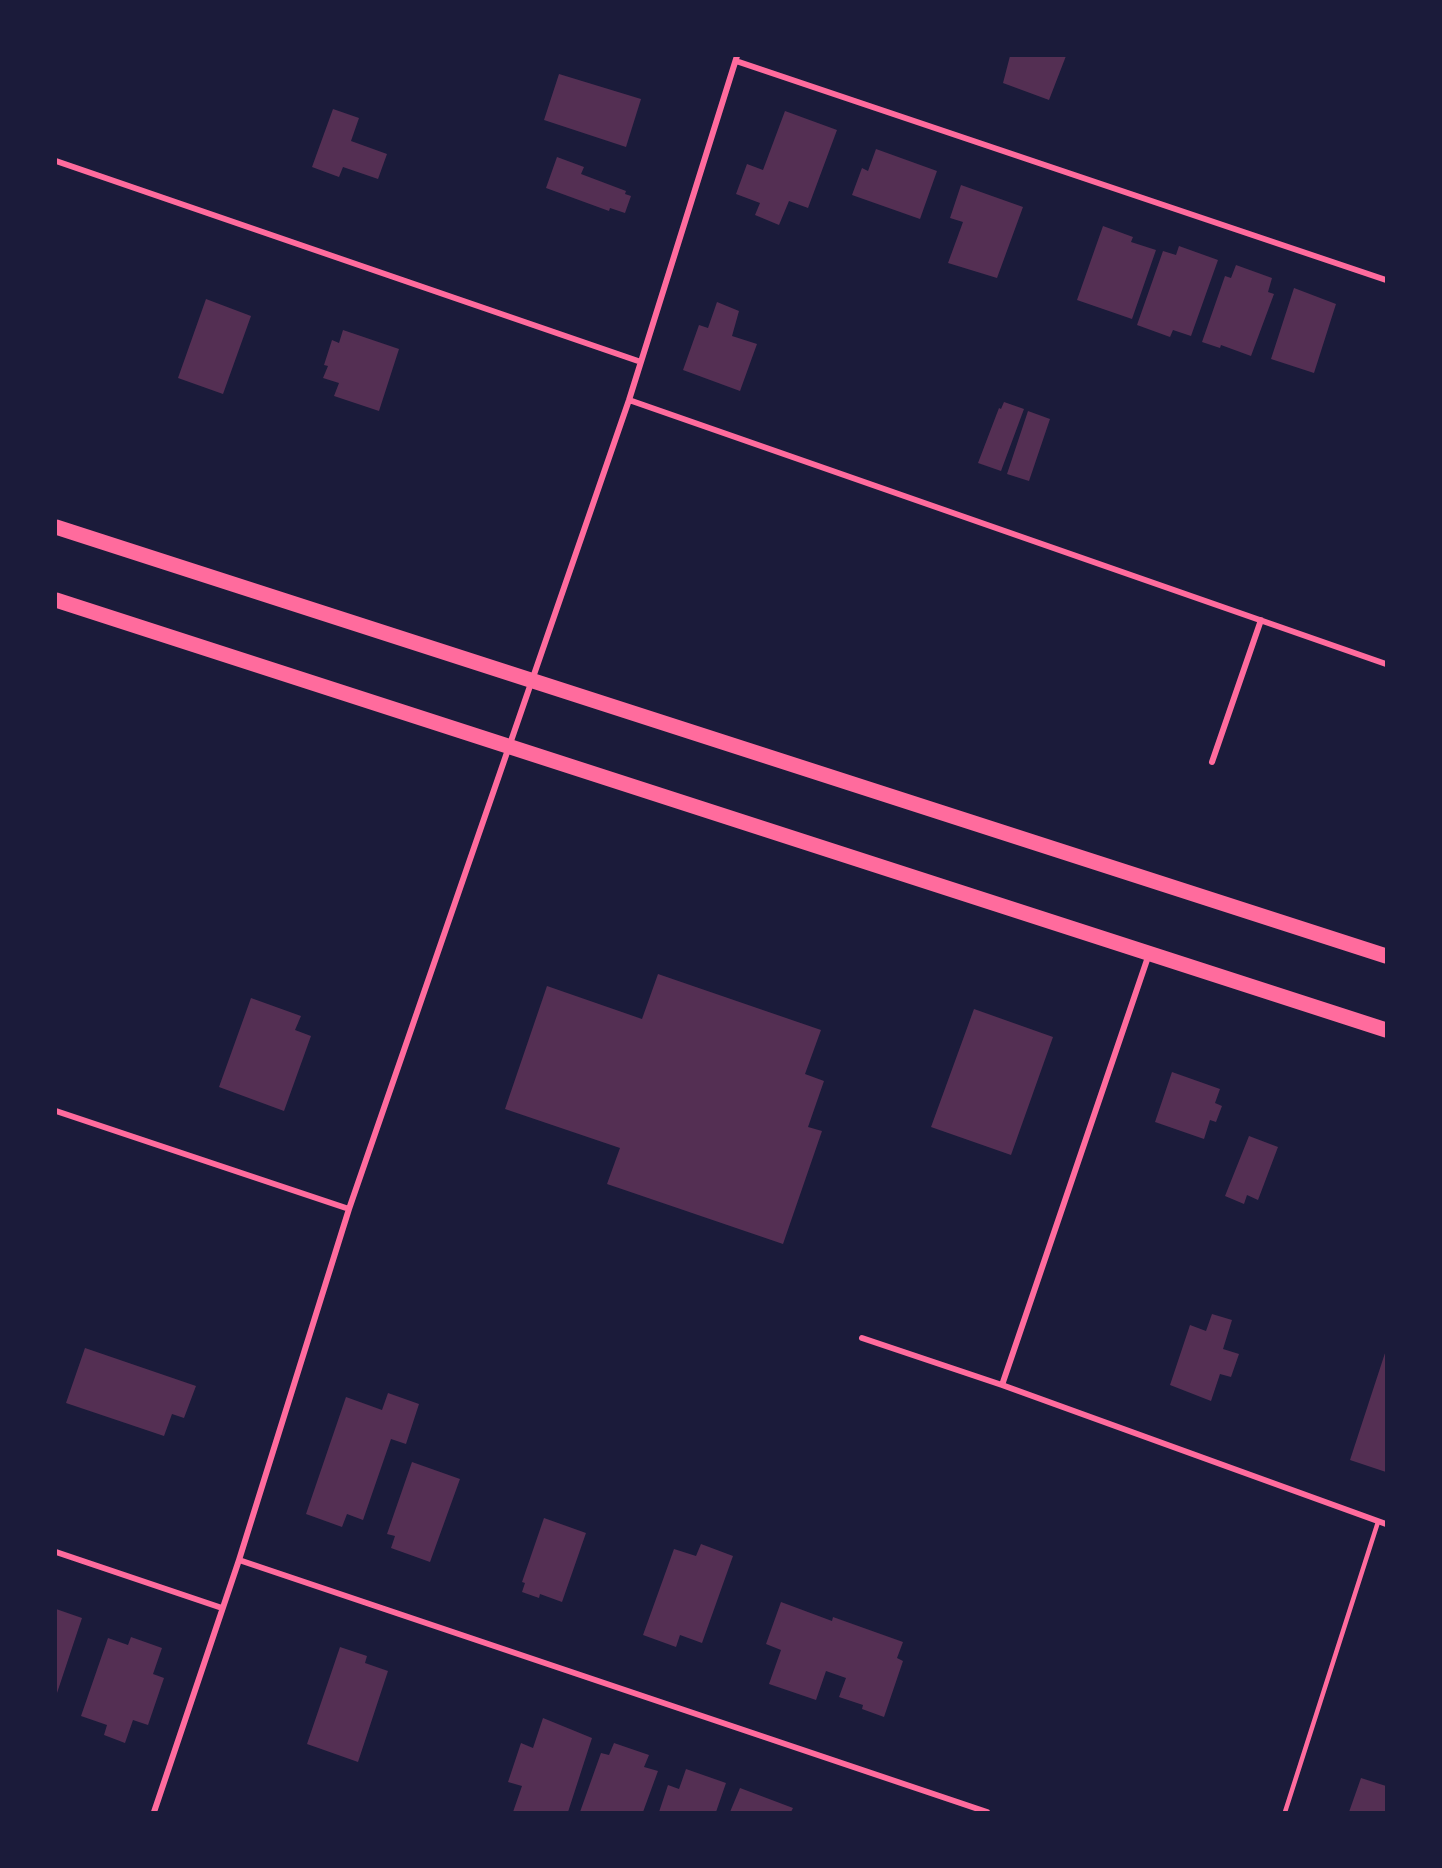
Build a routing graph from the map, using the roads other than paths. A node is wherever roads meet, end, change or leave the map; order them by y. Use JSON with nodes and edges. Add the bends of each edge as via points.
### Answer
{"nodes":[{"id":1,"x":736,"y":58,"type":"edge"},
{"id":2,"x":56,"y":161,"type":"edge"},
{"id":3,"x":1386,"y":280,"type":"edge"},
{"id":4,"x":641,"y":362,"type":"junction"},
{"id":5,"x":629,"y":400,"type":"junction"},
{"id":6,"x":56,"y":527,"type":"edge"},
{"id":7,"x":56,"y":600,"type":"edge"},
{"id":8,"x":1261,"y":620,"type":"junction"},
{"id":9,"x":1386,"y":664,"type":"edge"},
{"id":10,"x":531,"y":681,"type":"junction"},
{"id":11,"x":508,"y":748,"type":"junction"},
{"id":12,"x":1212,"y":762,"type":"dead end"},
{"id":13,"x":1150,"y":953,"type":"junction"},
{"id":14,"x":1386,"y":956,"type":"edge"},
{"id":15,"x":1386,"y":1030,"type":"edge"},
{"id":16,"x":56,"y":1111,"type":"edge"},
{"id":17,"x":350,"y":1209,"type":"junction"},
{"id":18,"x":862,"y":1338,"type":"dead end"},
{"id":19,"x":1002,"y":1385,"type":"junction"},
{"id":20,"x":1378,"y":1522,"type":"junction"},
{"id":21,"x":1386,"y":1524,"type":"edge"},
{"id":22,"x":56,"y":1552,"type":"edge"},
{"id":23,"x":239,"y":1560,"type":"junction"},
{"id":24,"x":222,"y":1608,"type":"junction"},
{"id":25,"x":154,"y":1812,"type":"edge"},
{"id":26,"x":987,"y":1812,"type":"edge"},
{"id":27,"x":1285,"y":1812,"type":"edge"}],
"edges":[{"from":1,"to":3,"type":"street"},
{"from":1,"to":4,"type":"street"},
{"from":2,"to":4,"type":"street"},
{"from":4,"to":5,"type":"street"},
{"from":5,"to":8,"type":"street"},
{"from":5,"to":10,"type":"street"},
{"from":6,"to":10,"type":"main road"},
{"from":7,"to":11,"type":"main road"},
{"from":8,"to":9,"type":"street"},
{"from":8,"to":12,"type":"street"},
{"from":10,"to":11,"type":"street"},
{"from":10,"to":14,"type":"main road"},
{"from":11,"to":13,"type":"main road"},
{"from":11,"to":17,"type":"street"},
{"from":13,"to":15,"type":"main road"},
{"from":13,"to":19,"type":"street"},
{"from":16,"to":17,"type":"street"},
{"from":17,"to":23,"type":"street"},
{"from":18,"to":19,"type":"street"},
{"from":19,"to":20,"type":"street"},
{"from":20,"to":21,"type":"street"},
{"from":20,"to":27,"type":"lane"},
{"from":22,"to":24,"type":"street"},
{"from":23,"to":24,"type":"street"},
{"from":23,"to":26,"type":"street"},
{"from":24,"to":25,"type":"street"}]}
